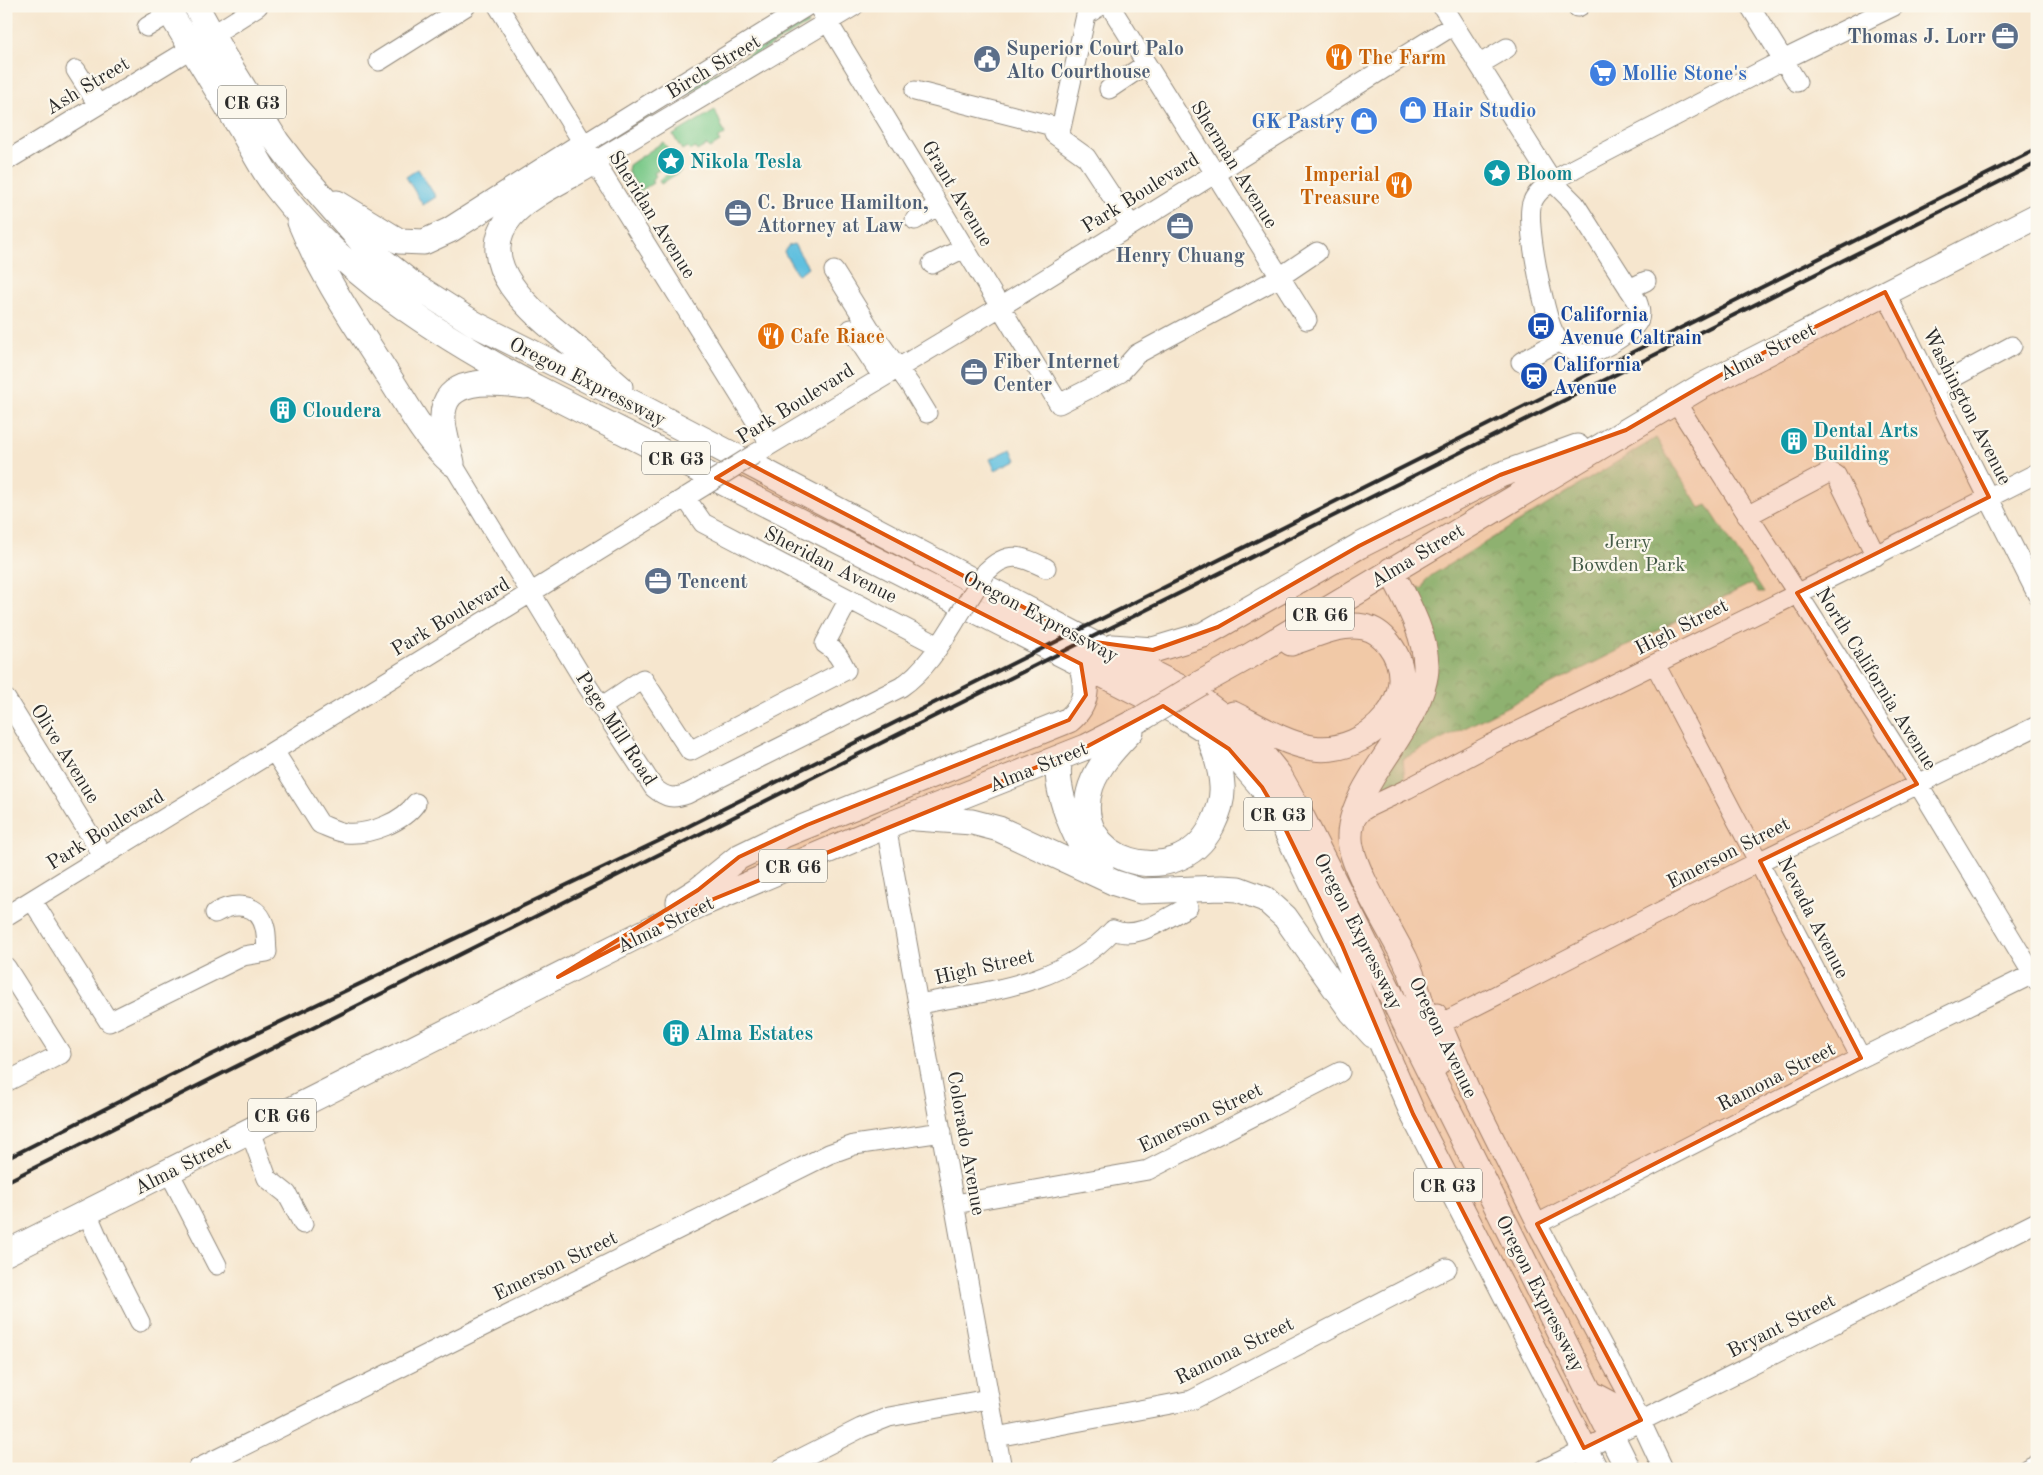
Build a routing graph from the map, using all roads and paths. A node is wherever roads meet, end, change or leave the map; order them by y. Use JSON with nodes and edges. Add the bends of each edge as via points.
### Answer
{"nodes":[{"id":1,"x":196,"y":6,"type":"edge"},
{"id":2,"x":258,"y":6,"type":"edge"},
{"id":3,"x":466,"y":6,"type":"edge"},
{"id":4,"x":498,"y":6,"type":"edge"},
{"id":5,"x":807,"y":6,"type":"edge"},
{"id":6,"x":818,"y":6,"type":"edge"},
{"id":7,"x":854,"y":6,"type":"edge"},
{"id":8,"x":1100,"y":6,"type":"edge"},
{"id":9,"x":1110,"y":6,"type":"edge"},
{"id":10,"x":1442,"y":6,"type":"edge"},
{"id":11,"x":1750,"y":6,"type":"edge"},
{"id":12,"x":1894,"y":6,"type":"edge"},
{"id":13,"x":168,"y":10,"type":"edge"},
{"id":14,"x":828,"y":22,"type":"junction"},
{"id":15,"x":1454,"y":25,"type":"junction"},
{"id":16,"x":147,"y":27,"type":"dead end"},
{"id":17,"x":202,"y":42,"type":"junction"},
{"id":18,"x":1507,"y":48,"type":"dead end"},
{"id":19,"x":1783,"y":60,"type":"junction"},
{"id":20,"x":378,"y":62,"type":"dead end"},
{"id":21,"x":1146,"y":64,"type":"junction"},
{"id":22,"x":1480,"y":64,"type":"junction"},
{"id":23,"x":76,"y":70,"type":"dead end"},
{"id":24,"x":1797,"y":82,"type":"dead end"},
{"id":25,"x":1110,"y":89,"type":"dead end"},
{"id":26,"x":915,"y":91,"type":"dead end"},
{"id":27,"x":98,"y":105,"type":"junction"},
{"id":28,"x":1054,"y":134,"type":"dead end"},
{"id":29,"x":589,"y":154,"type":"junction"},
{"id":30,"x":6,"y":161,"type":"edge"},
{"id":31,"x":1214,"y":173,"type":"junction"},
{"id":32,"x":1553,"y":182,"type":"junction"},
{"id":33,"x":317,"y":191,"type":"junction"},
{"id":34,"x":938,"y":205,"type":"junction"},
{"id":35,"x":297,"y":212,"type":"junction"},
{"id":36,"x":2037,"y":216,"type":"edge"},
{"id":37,"x":915,"y":220,"type":"dead end"},
{"id":38,"x":1130,"y":224,"type":"junction"},
{"id":39,"x":964,"y":248,"type":"junction"},
{"id":40,"x":1317,"y":252,"type":"dead end"},
{"id":41,"x":932,"y":264,"type":"dead end"},
{"id":42,"x":834,"y":271,"type":"dead end"},
{"id":43,"x":1280,"y":277,"type":"junction"},
{"id":44,"x":1885,"y":292,"type":"junction"},
{"id":45,"x":1000,"y":307,"type":"junction"},
{"id":46,"x":1307,"y":320,"type":"dead end"},
{"id":47,"x":851,"y":329,"type":"dead end"},
{"id":48,"x":1558,"y":340,"type":"junction"},
{"id":49,"x":2012,"y":346,"type":"dead end"},
{"id":50,"x":1521,"y":362,"type":"dead end"},
{"id":51,"x":898,"y":366,"type":"junction"},
{"id":52,"x":882,"y":376,"type":"junction"},
{"id":53,"x":535,"y":387,"type":"junction"},
{"id":54,"x":1934,"y":388,"type":"junction"},
{"id":55,"x":1675,"y":401,"type":"junction"},
{"id":56,"x":647,"y":410,"type":"junction"},
{"id":57,"x":926,"y":413,"type":"dead end"},
{"id":58,"x":1626,"y":430,"type":"junction"},
{"id":59,"x":762,"y":449,"type":"junction"},
{"id":60,"x":452,"y":463,"type":"junction"},
{"id":61,"x":2037,"y":473,"type":"edge"},
{"id":62,"x":685,"y":497,"type":"junction"},
{"id":63,"x":1989,"y":497,"type":"junction"},
{"id":64,"x":1747,"y":516,"type":"junction"},
{"id":65,"x":1876,"y":556,"type":"junction"},
{"id":66,"x":1046,"y":568,"type":"dead end"},
{"id":67,"x":1391,"y":570,"type":"junction"},
{"id":68,"x":532,"y":593,"type":"junction"},
{"id":69,"x":1797,"y":593,"type":"junction"},
{"id":70,"x":2037,"y":594,"type":"edge"},
{"id":71,"x":849,"y":599,"type":"junction"},
{"id":72,"x":939,"y":646,"type":"junction"},
{"id":73,"x":1084,"y":652,"type":"junction"},
{"id":74,"x":1248,"y":657,"type":"junction"},
{"id":75,"x":1655,"y":664,"type":"junction"},
{"id":76,"x":1197,"y":688,"type":"junction"},
{"id":77,"x":6,"y":699,"type":"edge"},
{"id":78,"x":601,"y":707,"type":"junction"},
{"id":79,"x":1144,"y":717,"type":"junction"},
{"id":80,"x":2037,"y":726,"type":"edge"},
{"id":81,"x":1207,"y":731,"type":"junction"},
{"id":82,"x":274,"y":751,"type":"junction"},
{"id":83,"x":1061,"y":757,"type":"junction"},
{"id":84,"x":1917,"y":784,"type":"junction"},
{"id":85,"x":416,"y":803,"type":"dead end"},
{"id":86,"x":910,"y":817,"type":"junction"},
{"id":87,"x":886,"y":826,"type":"junction"},
{"id":88,"x":1351,"y":826,"type":"junction"},
{"id":89,"x":103,"y":856,"type":"junction"},
{"id":90,"x":1760,"y":861,"type":"junction"},
{"id":91,"x":1116,"y":883,"type":"junction"},
{"id":92,"x":32,"y":900,"type":"junction"},
{"id":93,"x":1188,"y":907,"type":"dead end"},
{"id":94,"x":214,"y":913,"type":"dead end"},
{"id":95,"x":6,"y":916,"type":"edge"},
{"id":96,"x":1406,"y":960,"type":"junction"},
{"id":97,"x":6,"y":967,"type":"edge"},
{"id":98,"x":2035,"y":976,"type":"edge"},
{"id":99,"x":558,"y":977,"type":"junction"},
{"id":100,"x":919,"y":1004,"type":"junction"},
{"id":101,"x":1442,"y":1023,"type":"junction"},
{"id":102,"x":1382,"y":1044,"type":"junction"},
{"id":103,"x":1861,"y":1058,"type":"junction"},
{"id":104,"x":1340,"y":1072,"type":"dead end"},
{"id":105,"x":6,"y":1082,"type":"edge"},
{"id":106,"x":1448,"y":1110,"type":"junction"},
{"id":107,"x":250,"y":1131,"type":"junction"},
{"id":108,"x":942,"y":1132,"type":"junction"},
{"id":109,"x":169,"y":1172,"type":"junction"},
{"id":110,"x":956,"y":1204,"type":"junction"},
{"id":111,"x":87,"y":1213,"type":"junction"},
{"id":112,"x":2037,"y":1222,"type":"edge"},
{"id":113,"x":303,"y":1224,"type":"dead end"},
{"id":114,"x":1537,"y":1224,"type":"junction"},
{"id":115,"x":6,"y":1254,"type":"edge"},
{"id":116,"x":217,"y":1264,"type":"dead end"},
{"id":117,"x":1447,"y":1268,"type":"dead end"},
{"id":118,"x":140,"y":1322,"type":"dead end"},
{"id":119,"x":1592,"y":1394,"type":"junction"},
{"id":120,"x":988,"y":1399,"type":"junction"},
{"id":121,"x":1641,"y":1420,"type":"junction"},
{"id":122,"x":1611,"y":1435,"type":"junction"},
{"id":123,"x":996,"y":1437,"type":"junction"},
{"id":124,"x":1590,"y":1458,"type":"edge"},
{"id":125,"x":2037,"y":1464,"type":"edge"},
{"id":126,"x":197,"y":1469,"type":"edge"},
{"id":127,"x":780,"y":1469,"type":"edge"},
{"id":128,"x":1002,"y":1469,"type":"edge"},
{"id":129,"x":1545,"y":1469,"type":"edge"},
{"id":130,"x":1628,"y":1469,"type":"edge"},
{"id":131,"x":1663,"y":1469,"type":"edge"},
{"id":132,"x":2027,"y":1469,"type":"edge"}],
"edges":[{"from":1,"to":17,"type":"main road","name":"Oregon Expressway","number":"CR G3"},
{"from":2,"to":17,"type":"street","name":"Ash Street"},
{"from":3,"to":20,"type":"street"},
{"from":4,"to":29,"type":"street","name":"Sheridan Avenue","via":[[539,55]]},
{"from":5,"to":29,"type":"street","name":"Birch Street"},
{"from":6,"to":14,"type":"street","name":"Grant Avenue"},
{"from":7,"to":14,"type":"street","name":"Birch Street"},
{"from":8,"to":26,"type":"street","via":[[1086,15],[1061,128]]},
{"from":9,"to":21,"type":"street","name":"Sherman Avenue"},
{"from":10,"to":15,"type":"street"},
{"from":11,"to":19,"type":"street"},
{"from":12,"to":19,"type":"street","via":[[1842,21]]},
{"from":13,"to":16,"type":"street"},
{"from":13,"to":17,"type":"main road","number":"CR G3"},
{"from":14,"to":29,"type":"street","name":"Birch Street"},
{"from":14,"to":34,"type":"street","name":"Grant Avenue"},
{"from":15,"to":22,"type":"street"},
{"from":15,"to":31,"type":"street","name":"Park Boulevard"},
{"from":17,"to":27,"type":"street","name":"Ash Street"},
{"from":17,"to":33,"type":"main road","name":"Oregon Expressway","number":"CR G3"},
{"from":17,"to":35,"type":"main road","name":"Oregon Expressway","number":"CR G3","via":[[274,185]]},
{"from":18,"to":22,"type":"street"},
{"from":19,"to":24,"type":"street"},
{"from":19,"to":32,"type":"street"},
{"from":21,"to":25,"type":"street"},
{"from":21,"to":31,"type":"street","name":"Sherman Avenue"},
{"from":22,"to":32,"type":"street"},
{"from":23,"to":27,"type":"street"},
{"from":27,"to":30,"type":"street","name":"Ash Street"},
{"from":28,"to":38,"type":"street","via":[[1086,157]]},
{"from":29,"to":33,"type":"main road","via":[[424,242],[399,241],[388,236]]},
{"from":29,"to":56,"type":"main road","via":[[512,215],[504,225],[498,255],[509,282],[534,312]]},
{"from":29,"to":59,"type":"street","name":"Sheridan Avenue"},
{"from":31,"to":38,"type":"street","name":"Park Boulevard"},
{"from":31,"to":43,"type":"street","name":"Sherman Avenue"},
{"from":32,"to":48,"type":"street","via":[[1536,195],[1529,221],[1549,322]]},
{"from":32,"to":48,"type":"street","via":[[1575,204],[1638,285],[1640,318],[1627,332],[1588,354],[1568,349]]},
{"from":33,"to":56,"type":"main road","name":"Oregon Expressway","number":"CR G3","via":[[367,248],[432,298],[475,324]]},
{"from":34,"to":37,"type":"street"},
{"from":34,"to":39,"type":"street","name":"Grant Avenue"},
{"from":35,"to":53,"type":"main road","name":"Oregon Expressway","number":"CR G3","via":[[395,303],[438,333]]},
{"from":35,"to":60,"type":"main road","via":[[312,252],[435,449]]},
{"from":36,"to":44,"type":"main road","name":"Alma Street"},
{"from":38,"to":45,"type":"street","name":"Park Boulevard"},
{"from":39,"to":41,"type":"street"},
{"from":39,"to":45,"type":"street","name":"Grant Avenue"},
{"from":40,"to":43,"type":"street"},
{"from":42,"to":51,"type":"street","via":[[872,332]]},
{"from":43,"to":45,"type":"street","name":"Grant Avenue","via":[[1137,354],[1120,373],[1059,404]]},
{"from":43,"to":46,"type":"street","name":"Sherman Avenue"},
{"from":44,"to":54,"type":"street","name":"Washington Avenue"},
{"from":44,"to":55,"type":"main road","name":"Alma Street","via":[[1731,369]]},
{"from":45,"to":51,"type":"street","name":"Park Boulevard"},
{"from":47,"to":52,"type":"street"},
{"from":48,"to":50,"type":"street"},
{"from":49,"to":54,"type":"street"},
{"from":51,"to":52,"type":"street","name":"Park Boulevard"},
{"from":51,"to":57,"type":"street"},
{"from":52,"to":59,"type":"street","name":"Park Boulevard"},
{"from":53,"to":60,"type":"main road","via":[[470,383],[451,396],[443,419]]},
{"from":53,"to":73,"type":"main road","name":"Oregon Expressway","number":"CR G3"},
{"from":54,"to":63,"type":"street","name":"Washington Avenue"},
{"from":55,"to":58,"type":"main road","name":"Alma Street"},
{"from":55,"to":64,"type":"street","name":"North California Avenue"},
{"from":56,"to":73,"type":"main road","name":"Oregon Expressway","number":"CR G3"},
{"from":58,"to":67,"type":"main road","name":"Alma Street"},
{"from":58,"to":73,"type":"main road","via":[[1500,475],[1359,546],[1186,642],[1142,651]]},
{"from":59,"to":62,"type":"street","name":"Park Boulevard","bridge":true},
{"from":60,"to":68,"type":"street","name":"Page Mill Road"},
{"from":61,"to":63,"type":"street","name":"High Street"},
{"from":62,"to":68,"type":"street","name":"Park Boulevard"},
{"from":62,"to":71,"type":"street","name":"Sheridan Avenue","via":[[702,523]]},
{"from":63,"to":65,"type":"street","name":"High Street"},
{"from":63,"to":70,"type":"street","name":"Washington Avenue"},
{"from":64,"to":65,"type":"street","via":[[1830,472],[1836,474],[1844,488]]},
{"from":64,"to":69,"type":"street","name":"North California Avenue"},
{"from":65,"to":69,"type":"street","name":"High Street"},
{"from":66,"to":72,"type":"street","bridge":true,"via":[[1026,558],[1004,558],[986,572]]},
{"from":67,"to":74,"type":"main road","name":"Alma Street","number":"CR G6"},
{"from":67,"to":88,"type":"main road","name":"Oregon Avenue","via":[[1421,640],[1425,680],[1413,710],[1360,798]]},
{"from":68,"to":78,"type":"street","name":"Page Mill Road"},
{"from":68,"to":82,"type":"street","name":"Park Boulevard"},
{"from":69,"to":75,"type":"street","name":"High Street"},
{"from":69,"to":84,"type":"street","name":"North California Avenue"},
{"from":71,"to":72,"type":"street","name":"Sheridan Avenue"},
{"from":71,"to":78,"type":"street","via":[[826,644],[841,659],[846,670],[690,751],[643,679]]},
{"from":72,"to":78,"type":"street","name":"Page Mill Road","via":[[914,678],[900,687],[674,798],[654,788]]},
{"from":73,"to":76,"type":"main road","name":"Oregon Expressway","number":"CR G3"},
{"from":73,"to":81,"type":"main road","name":"Oregon Expressway","number":"CR G3"},
{"from":73,"to":99,"type":"main road","via":[[1086,695],[1069,720],[807,825],[739,857],[698,890]]},
{"from":74,"to":76,"type":"main road","name":"Alma Street","number":"CR G6"},
{"from":74,"to":76,"type":"main road","via":[[1340,627],[1366,627],[1377,632],[1395,652],[1402,678],[1399,693],[1385,720],[1374,731],[1343,746],[1329,748],[1293,742]]},
{"from":75,"to":88,"type":"street","name":"High Street","via":[[1361,812]]},
{"from":75,"to":90,"type":"street","name":"Nevada Avenue"},
{"from":76,"to":79,"type":"main road","name":"Alma Street","number":"CR G6","bridge":true},
{"from":76,"to":106,"type":"main road","name":"Oregon Expressway","number":"CR G3","via":[[1279,775]]},
{"from":77,"to":89,"type":"street","name":"Olive Avenue"},
{"from":79,"to":81,"type":"main road","via":[[1101,765],[1090,789],[1088,803],[1093,830],[1100,841],[1110,851],[1134,863],[1162,864],[1176,860],[1189,853],[1210,830],[1217,817],[1223,788]]},
{"from":79,"to":83,"type":"main road","name":"Alma Street","number":"CR G6"},
{"from":80,"to":84,"type":"street","name":"Emerson Street"},
{"from":81,"to":102,"type":"main road","name":"Oregon Expressway","number":"CR G3","via":[[1242,763],[1262,787],[1279,816],[1342,945]]},
{"from":82,"to":85,"type":"street","via":[[320,824],[347,833],[392,825]]},
{"from":82,"to":89,"type":"street","name":"Park Boulevard"},
{"from":83,"to":86,"type":"main road","name":"Alma Street","number":"CR G6"},
{"from":83,"to":91,"type":"main road","via":[[1058,771],[1064,801],[1079,840],[1092,866]]},
{"from":84,"to":90,"type":"street","name":"Emerson Street"},
{"from":84,"to":98,"type":"street","name":"North California Avenue"},
{"from":86,"to":87,"type":"main road","name":"Alma Street","number":"CR G6"},
{"from":86,"to":91,"type":"main road","via":[[972,822],[999,829]]},
{"from":87,"to":99,"type":"main road","name":"Alma Street","number":"CR G6","via":[[699,905]]},
{"from":87,"to":100,"type":"street","name":"Colorado Avenue"},
{"from":88,"to":96,"type":"main road","name":"Oregon Avenue","via":[[1351,846],[1356,864]]},
{"from":89,"to":92,"type":"street","name":"Park Boulevard"},
{"from":90,"to":101,"type":"street","name":"Emerson Street"},
{"from":90,"to":103,"type":"street","name":"Nevada Avenue"},
{"from":91,"to":102,"type":"main road","via":[[1148,891],[1238,889],[1265,899],[1285,917],[1352,1012]]},
{"from":92,"to":94,"type":"street","via":[[109,1022],[243,956],[267,952],[266,928],[253,909],[231,906]]},
{"from":92,"to":95,"type":"street","name":"Park Boulevard"},
{"from":93,"to":100,"type":"street","name":"High Street","via":[[1138,932],[1121,934],[1113,930],[1082,957],[1032,981]]},
{"from":96,"to":101,"type":"street","name":"Oregon Avenue"},
{"from":96,"to":106,"type":"main road","via":[[1430,1035]]},
{"from":97,"to":105,"type":"street","via":[[62,1054]]},
{"from":98,"to":103,"type":"street","name":"Ramona Street"},
{"from":99,"to":107,"type":"main road","name":"Alma Street","number":"CR G6"},
{"from":100,"to":108,"type":"street","name":"Colorado Avenue"},
{"from":101,"to":114,"type":"street","name":"Oregon Avenue","via":[[1469,1088]]},
{"from":102,"to":124,"type":"main road","name":"Oregon Expressway","number":"CR G3","via":[[1417,1123]]},
{"from":103,"to":114,"type":"street","name":"Ramona Street"},
{"from":104,"to":110,"type":"street","name":"Emerson Street","via":[[1148,1170]]},
{"from":106,"to":119,"type":"main road","name":"Oregon Expressway","number":"CR G3"},
{"from":107,"to":109,"type":"main road","name":"Alma Street","number":"CR G6"},
{"from":107,"to":113,"type":"street","via":[[267,1178],[287,1194]]},
{"from":108,"to":110,"type":"street","name":"Colorado Avenue"},
{"from":108,"to":126,"type":"street","name":"Emerson Street","via":[[854,1145],[829,1154]]},
{"from":109,"to":111,"type":"main road","name":"Alma Street","number":"CR G6"},
{"from":109,"to":116,"type":"street"},
{"from":110,"to":120,"type":"street","name":"Colorado Avenue"},
{"from":111,"to":115,"type":"main road","name":"Alma Street","number":"CR G6"},
{"from":111,"to":118,"type":"street"},
{"from":112,"to":121,"type":"street","name":"Bryant Street"},
{"from":114,"to":121,"type":"street","name":"Oregon Avenue"},
{"from":117,"to":123,"type":"street","name":"Ramona Street","via":[[1192,1400]]},
{"from":119,"to":121,"type":"main road"},
{"from":119,"to":122,"type":"main road","name":"Oregon Expressway","number":"CR G3"},
{"from":120,"to":123,"type":"street","name":"Colorado Avenue"},
{"from":120,"to":127,"type":"street","via":[[889,1418]]},
{"from":121,"to":122,"type":"street","name":"Bryant Street"},
{"from":121,"to":131,"type":"street","name":"Oregon Avenue"},
{"from":122,"to":124,"type":"street","name":"Bryant Street"},
{"from":122,"to":130,"type":"main road","name":"Oregon Expressway","number":"CR G3"},
{"from":123,"to":128,"type":"street","name":"Colorado Avenue"},
{"from":124,"to":129,"type":"street","name":"Bryant Street"},
{"from":125,"to":132,"type":"street"}]}
